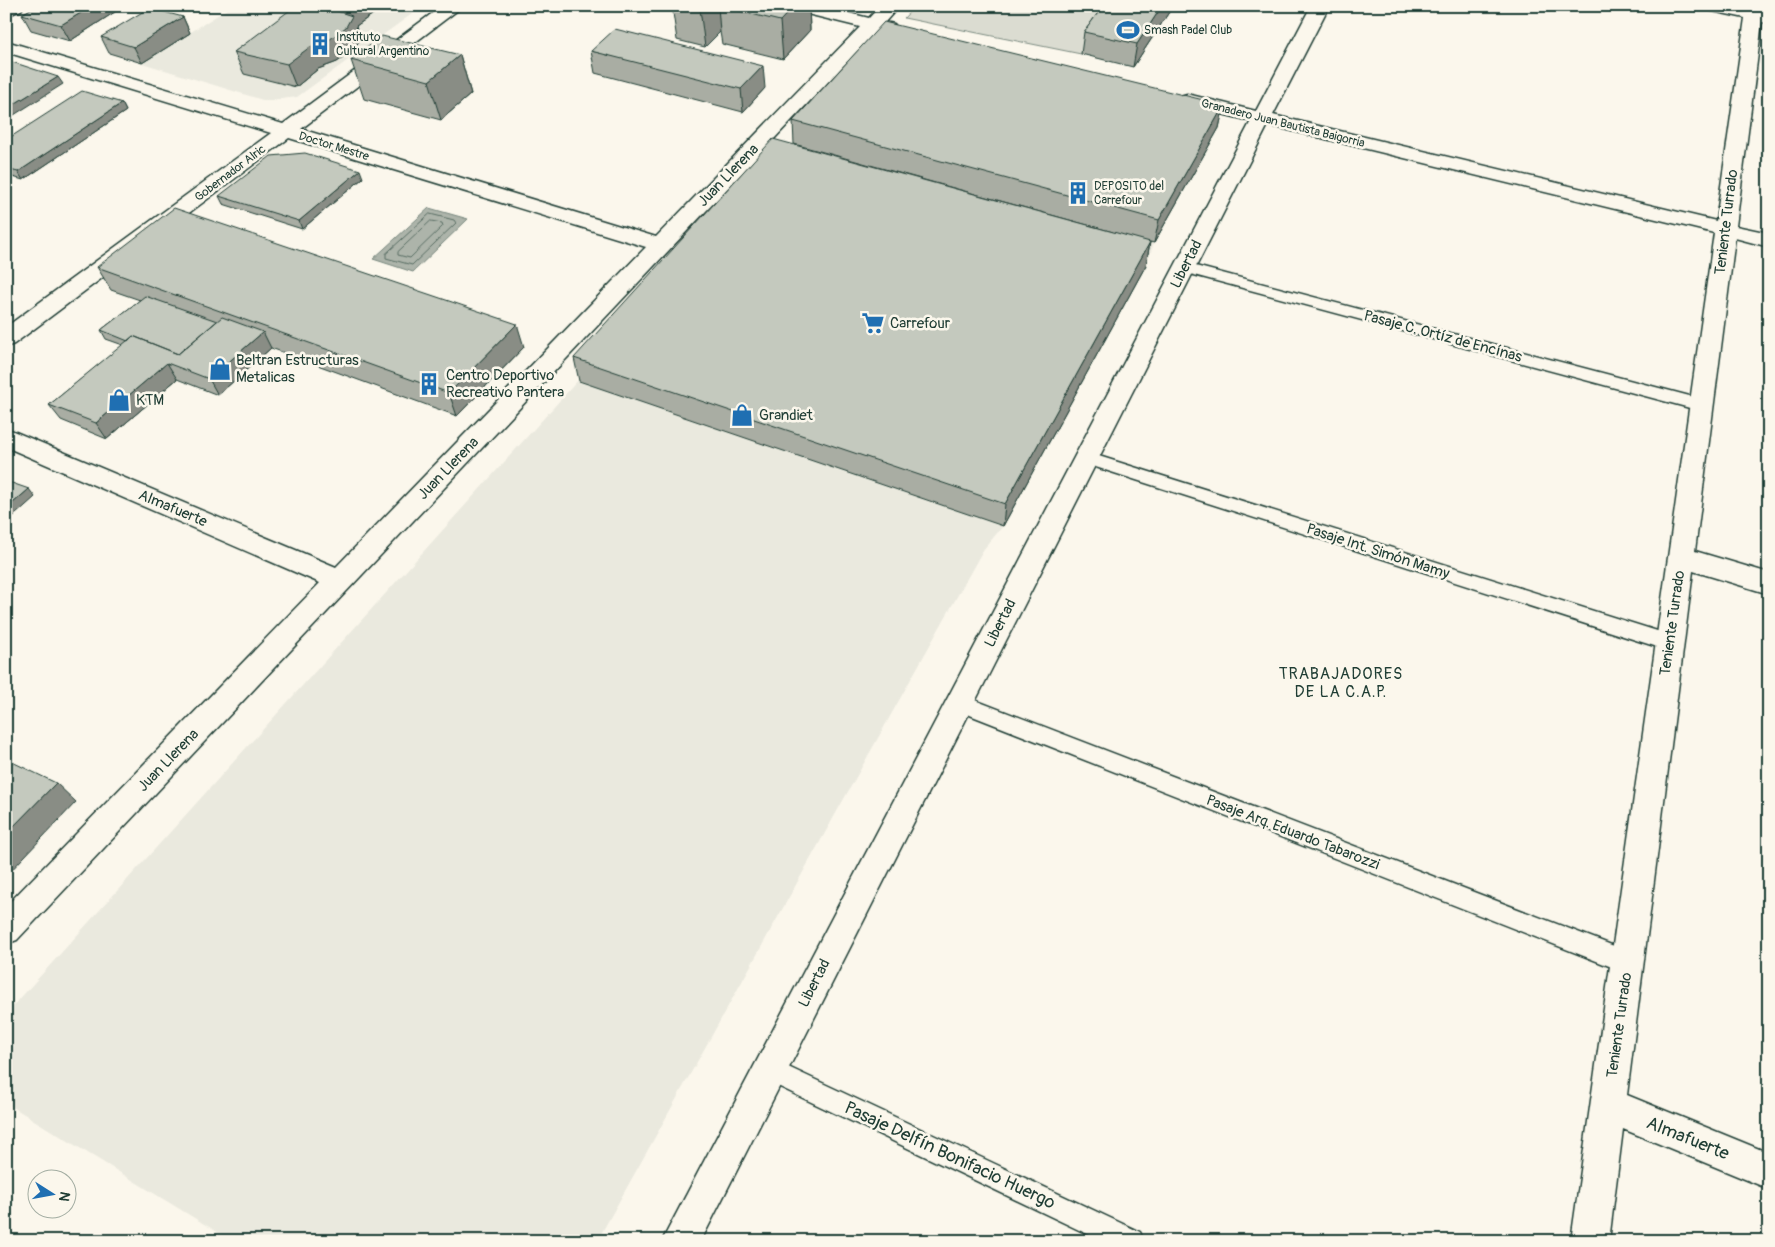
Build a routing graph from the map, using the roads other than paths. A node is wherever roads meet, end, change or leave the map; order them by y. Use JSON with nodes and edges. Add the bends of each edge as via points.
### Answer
{"nodes":[{"id":1,"x":15,"y":6,"type":"edge"},
{"id":2,"x":454,"y":6,"type":"edge"},
{"id":3,"x":797,"y":6,"type":"edge"},
{"id":4,"x":890,"y":6,"type":"edge"},
{"id":5,"x":1320,"y":6,"type":"edge"},
{"id":6,"x":1713,"y":6,"type":"edge"},
{"id":7,"x":6,"y":11,"type":"edge"},
{"id":8,"x":1759,"y":13,"type":"edge"},
{"id":9,"x":872,"y":25,"type":"junction"},
{"id":10,"x":909,"y":33,"type":"edge"},
{"id":11,"x":6,"y":46,"type":"edge"},
{"id":12,"x":1166,"y":95,"type":"edge"},
{"id":13,"x":1262,"y":118,"type":"junction"},
{"id":14,"x":285,"y":132,"type":"junction"},
{"id":15,"x":1725,"y":229,"type":"junction"},
{"id":16,"x":1769,"y":240,"type":"edge"},
{"id":17,"x":661,"y":246,"type":"junction"},
{"id":18,"x":1184,"y":268,"type":"junction"},
{"id":19,"x":6,"y":339,"type":"edge"},
{"id":20,"x":1701,"y":405,"type":"junction"},
{"id":21,"x":6,"y":437,"type":"edge"},
{"id":22,"x":1086,"y":458,"type":"junction"},
{"id":23,"x":1681,"y":557,"type":"junction"},
{"id":24,"x":340,"y":580,"type":"junction"},
{"id":25,"x":1769,"y":584,"type":"edge"},
{"id":26,"x":1670,"y":643,"type":"junction"},
{"id":27,"x":959,"y":702,"type":"junction"},
{"id":28,"x":6,"y":929,"type":"edge"},
{"id":29,"x":1627,"y":962,"type":"junction"},
{"id":30,"x":769,"y":1070,"type":"junction"},
{"id":31,"x":1608,"y":1104,"type":"junction"},
{"id":32,"x":1769,"y":1171,"type":"edge"},
{"id":33,"x":681,"y":1241,"type":"edge"},
{"id":34,"x":1131,"y":1241,"type":"edge"},
{"id":35,"x":1590,"y":1241,"type":"edge"}],
"edges":[{"from":1,"to":7,"type":"street"},
{"from":2,"to":14,"type":"street","name":"Gobernador Alric"},
{"from":3,"to":9,"type":"street"},
{"from":4,"to":9,"type":"street","name":"Juan Llerena"},
{"from":5,"to":13,"type":"street","name":"Libertad"},
{"from":6,"to":8,"type":"street"},
{"from":8,"to":15,"type":"street","name":"Teniente Turrado"},
{"from":9,"to":10,"type":"street"},
{"from":9,"to":17,"type":"street","name":"Juan Llerena"},
{"from":11,"to":14,"type":"street","name":"Doctor Mestre"},
{"from":12,"to":13,"type":"street","name":"Granadero Juan Bautista Baigorria"},
{"from":13,"to":15,"type":"street","name":"Granadero Juan Bautista Baigorria"},
{"from":13,"to":18,"type":"street","name":"Libertad"},
{"from":14,"to":17,"type":"street","name":"Doctor Mestre"},
{"from":14,"to":19,"type":"street","name":"Gobernador Alric"},
{"from":15,"to":16,"type":"street","name":"Granadero Juan Bautista Baigorria"},
{"from":15,"to":20,"type":"street","name":"Teniente Turrado"},
{"from":17,"to":24,"type":"street","name":"Juan Llerena"},
{"from":18,"to":20,"type":"lane","name":"Pasaje C. Ortíz de Encínas"},
{"from":18,"to":22,"type":"street","name":"Libertad"},
{"from":20,"to":23,"type":"street","name":"Teniente Turrado"},
{"from":21,"to":24,"type":"street","name":"Almafuerte"},
{"from":22,"to":26,"type":"lane","name":"Pasaje Int. Simón Mamy"},
{"from":22,"to":27,"type":"street","name":"Libertad"},
{"from":23,"to":25,"type":"street"},
{"from":23,"to":26,"type":"street","name":"Teniente Turrado"},
{"from":24,"to":28,"type":"street","name":"Juan Llerena"},
{"from":26,"to":29,"type":"street","name":"Teniente Turrado"},
{"from":27,"to":29,"type":"lane","name":"Pasaje Arq. Eduardo Tabarozzi"},
{"from":27,"to":30,"type":"street","name":"Libertad"},
{"from":29,"to":31,"type":"street","name":"Teniente Turrado"},
{"from":30,"to":33,"type":"street","name":"Libertad"},
{"from":30,"to":34,"type":"lane","name":"Pasaje Delfín Bonifacio Huergo"},
{"from":31,"to":32,"type":"street","name":"Almafuerte"},
{"from":31,"to":35,"type":"street","name":"Teniente Turrado"}]}
